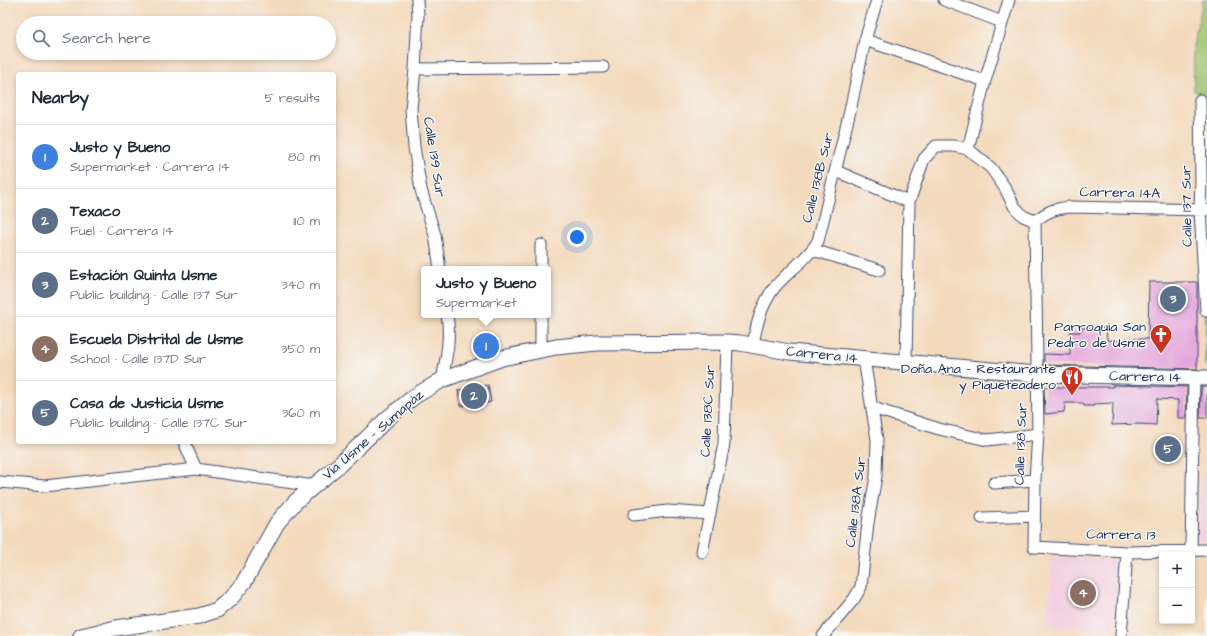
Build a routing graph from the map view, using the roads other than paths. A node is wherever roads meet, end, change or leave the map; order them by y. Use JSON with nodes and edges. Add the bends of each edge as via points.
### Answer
{"nodes":[{"id":1,"x":417,"y":0,"type":"edge"},
{"id":2,"x":876,"y":0,"type":"edge"},
{"id":3,"x":944,"y":0,"type":"edge"},
{"id":4,"x":1009,"y":0,"type":"edge"},
{"id":5,"x":1002,"y":22,"type":"junction"},
{"id":6,"x":865,"y":40,"type":"junction"},
{"id":7,"x":603,"y":67,"type":"dead end"},
{"id":8,"x":415,"y":69,"type":"junction"},
{"id":9,"x":985,"y":81,"type":"junction"},
{"id":10,"x":1200,"y":100,"type":"dead end"},
{"id":11,"x":968,"y":150,"type":"junction"},
{"id":12,"x":836,"y":171,"type":"junction"},
{"id":13,"x":910,"y":202,"type":"junction"},
{"id":14,"x":1203,"y":210,"type":"edge"},
{"id":15,"x":1035,"y":221,"type":"junction"},
{"id":16,"x":541,"y":245,"type":"dead end"},
{"id":17,"x":813,"y":250,"type":"junction"},
{"id":18,"x":440,"y":266,"type":"edge"},
{"id":19,"x":541,"y":266,"type":"edge"},
{"id":20,"x":879,"y":270,"type":"dead end"},
{"id":21,"x":1206,"y":311,"type":"dead end"},
{"id":22,"x":448,"y":318,"type":"edge"},
{"id":23,"x":541,"y":318,"type":"edge"},
{"id":24,"x":727,"y":342,"type":"junction"},
{"id":25,"x":752,"y":345,"type":"junction"},
{"id":26,"x":541,"y":349,"type":"junction"},
{"id":27,"x":864,"y":359,"type":"junction"},
{"id":28,"x":906,"y":363,"type":"junction"},
{"id":29,"x":1036,"y":374,"type":"junction"},
{"id":30,"x":1200,"y":378,"type":"edge"},
{"id":31,"x":442,"y":380,"type":"junction"},
{"id":32,"x":873,"y":408,"type":"junction"},
{"id":33,"x":1038,"y":434,"type":"junction"},
{"id":34,"x":185,"y":444,"type":"edge"},
{"id":35,"x":196,"y":469,"type":"junction"},
{"id":36,"x":1034,"y":480,"type":"junction"},
{"id":37,"x":0,"y":482,"type":"edge"},
{"id":38,"x":994,"y":483,"type":"dead end"},
{"id":39,"x":314,"y":486,"type":"junction"},
{"id":40,"x":710,"y":514,"type":"junction"},
{"id":41,"x":634,"y":515,"type":"dead end"},
{"id":42,"x":1034,"y":516,"type":"junction"},
{"id":43,"x":982,"y":518,"type":"dead end"},
{"id":44,"x":1034,"y":548,"type":"joint"},
{"id":45,"x":1191,"y":550,"type":"junction"},
{"id":46,"x":1207,"y":550,"type":"edge"},
{"id":47,"x":702,"y":552,"type":"dead end"},
{"id":48,"x":1127,"y":552,"type":"junction"},
{"id":49,"x":81,"y":636,"type":"edge"},
{"id":50,"x":823,"y":636,"type":"edge"},
{"id":51,"x":1121,"y":636,"type":"edge"}],
"edges":[{"from":1,"to":8,"type":"street","name":"Calle 139 Sur"},
{"from":2,"to":6,"type":"street","name":"Calle 138B Sur"},
{"from":3,"to":5,"type":"street"},
{"from":4,"to":5,"type":"street"},
{"from":5,"to":9,"type":"street"},
{"from":6,"to":9,"type":"street"},
{"from":6,"to":12,"type":"street","name":"Calle 138B Sur"},
{"from":7,"to":8,"type":"street"},
{"from":8,"to":18,"type":"street","name":"Calle 139 Sur","via":[[411,109],[414,147],[421,190],[435,235]]},
{"from":9,"to":11,"type":"street"},
{"from":10,"to":14,"type":"street","name":"Calle 137 Sur"},
{"from":11,"to":13,"type":"street","via":[[954,146],[936,146],[924,159]]},
{"from":11,"to":15,"type":"street","via":[[991,168],[1018,211]]},
{"from":12,"to":13,"type":"street"},
{"from":12,"to":17,"type":"street","name":"Calle 138B Sur","via":[[818,241]]},
{"from":13,"to":28,"type":"street"},
{"from":14,"to":15,"type":"street","name":"Carrera 14A","via":[[1070,207],[1055,209]]},
{"from":14,"to":21,"type":"street","name":"Calle 137 Sur"},
{"from":15,"to":29,"type":"street","name":"Calle 138 Sur"},
{"from":16,"to":19,"type":"street"},
{"from":17,"to":20,"type":"street"},
{"from":17,"to":25,"type":"street","name":"Calle 138B Sur","via":[[774,288],[755,329]]},
{"from":22,"to":31,"type":"street","via":[[448,351]]},
{"from":23,"to":26,"type":"street"},
{"from":24,"to":25,"type":"street","name":"Carrera 14"},
{"from":24,"to":26,"type":"street","name":"Carrera 14","via":[[597,343]]},
{"from":24,"to":40,"type":"street","name":"Calle 138C Sur","via":[[724,444]]},
{"from":25,"to":27,"type":"street","name":"Carrera 14","via":[[789,352]]},
{"from":26,"to":31,"type":"street","name":"Carrera 14","via":[[502,358]]},
{"from":27,"to":28,"type":"street","name":"Carrera 14"},
{"from":27,"to":32,"type":"street","name":"Calle 138A Sur"},
{"from":28,"to":29,"type":"street","name":"Carrera 14"},
{"from":29,"to":30,"type":"street","name":"Carrera 14"},
{"from":29,"to":33,"type":"street","name":"Calle 138 Sur"},
{"from":30,"to":45,"type":"street"},
{"from":31,"to":39,"type":"street","name":"Vía Usme - Sumapáz","via":[[415,396],[389,417]]},
{"from":32,"to":33,"type":"street","via":[[939,429],[987,440]]},
{"from":32,"to":50,"type":"street","name":"Calle 138A Sur","via":[[877,440],[876,476],[861,587]]},
{"from":33,"to":36,"type":"street","name":"Calle 138 Sur"},
{"from":34,"to":35,"type":"street"},
{"from":35,"to":37,"type":"street","via":[[44,486]]},
{"from":35,"to":39,"type":"street"},
{"from":36,"to":38,"type":"street"},
{"from":36,"to":42,"type":"street","name":"Calle 138 Sur"},
{"from":39,"to":49,"type":"street","name":"Vía Usme - Sumapáz","via":[[285,512],[244,582],[217,610],[199,616],[116,628]]},
{"from":40,"to":41,"type":"street","via":[[668,511]]},
{"from":40,"to":47,"type":"street","name":"Calle 138C Sur"},
{"from":42,"to":43,"type":"street"},
{"from":42,"to":44,"type":"street","name":"Calle 138 Sur"},
{"from":44,"to":48,"type":"street","name":"Carrera 13"},
{"from":45,"to":46,"type":"street","name":"Carrera 13"},
{"from":45,"to":48,"type":"street","name":"Carrera 13"},
{"from":48,"to":51,"type":"street"}]}
